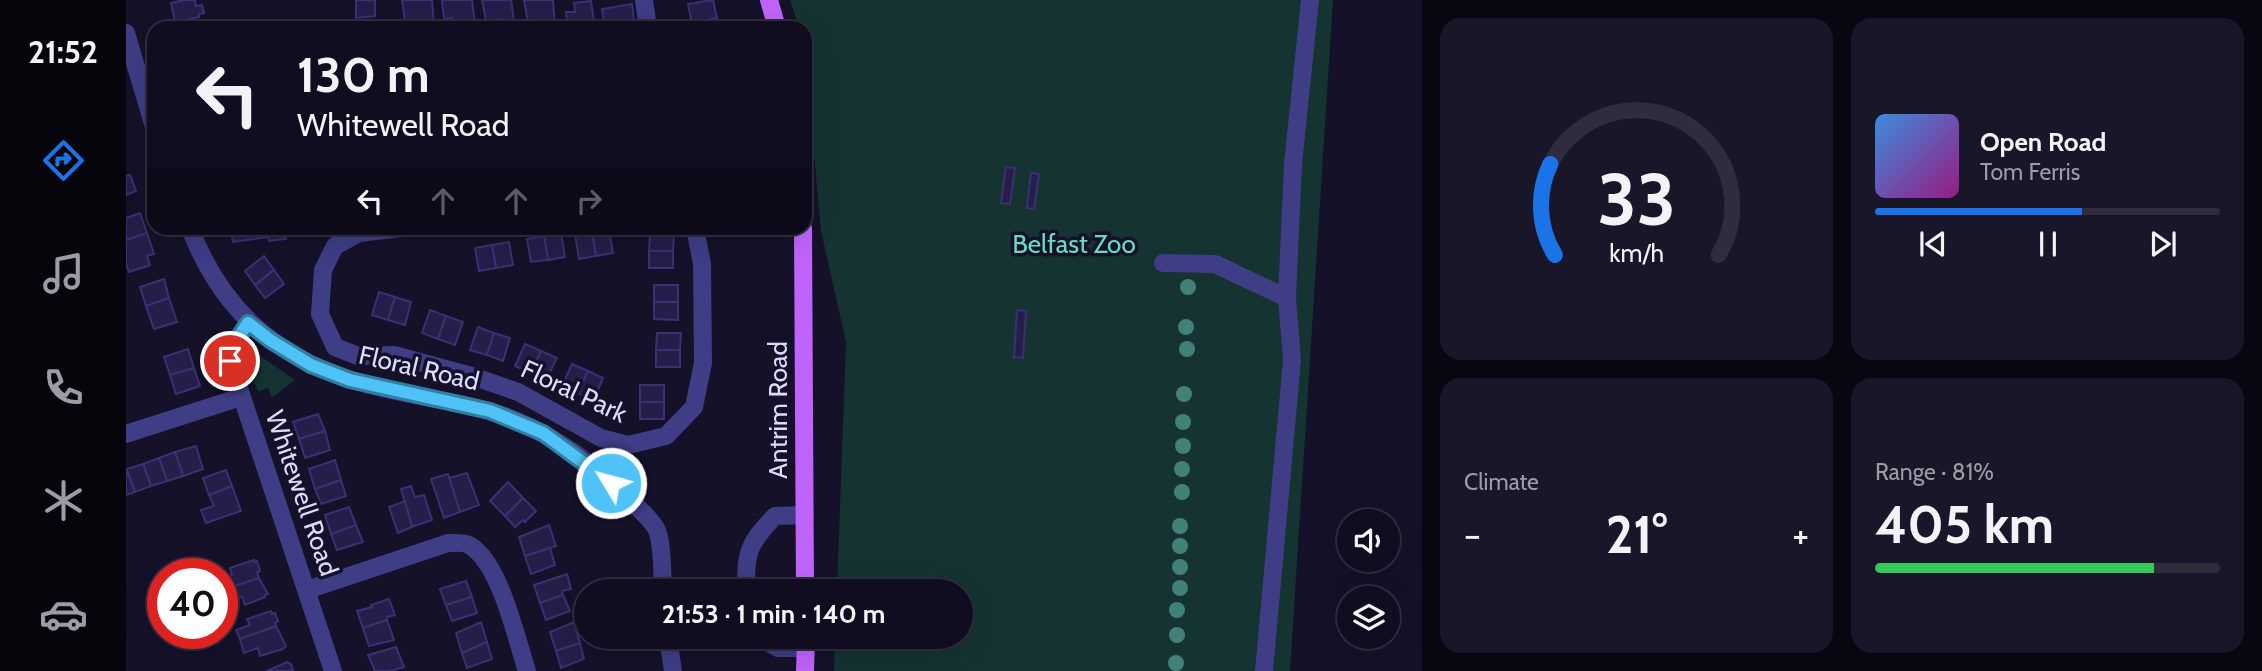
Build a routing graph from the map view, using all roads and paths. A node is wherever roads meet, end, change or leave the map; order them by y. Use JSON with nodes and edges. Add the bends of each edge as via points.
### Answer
{"nodes":[{"id":1,"x":644,"y":0,"type":"edge"},
{"id":2,"x":769,"y":0,"type":"edge"},
{"id":3,"x":1310,"y":0,"type":"edge"},
{"id":4,"x":647,"y":21,"type":"edge"},
{"id":5,"x":775,"y":21,"type":"edge"},
{"id":6,"x":126,"y":33,"type":"edge"},
{"id":7,"x":147,"y":104,"type":"edge"},
{"id":8,"x":193,"y":235,"type":"edge"},
{"id":9,"x":355,"y":235,"type":"edge"},
{"id":10,"x":696,"y":235,"type":"edge"},
{"id":11,"x":803,"y":235,"type":"edge"},
{"id":12,"x":1163,"y":263,"type":"dead end"},
{"id":13,"x":1287,"y":298,"type":"junction"},
{"id":14,"x":248,"y":323,"type":"junction"},
{"id":15,"x":426,"y":363,"type":"junction"},
{"id":16,"x":419,"y":396,"type":"junction"},
{"id":17,"x":241,"y":397,"type":"junction"},
{"id":18,"x":127,"y":430,"type":"edge"},
{"id":19,"x":805,"y":515,"type":"junction"},
{"id":20,"x":662,"y":579,"type":"edge"},
{"id":21,"x":746,"y":579,"type":"edge"},
{"id":22,"x":806,"y":579,"type":"edge"},
{"id":23,"x":307,"y":590,"type":"junction"},
{"id":24,"x":670,"y":649,"type":"edge"},
{"id":25,"x":806,"y":649,"type":"edge"},
{"id":26,"x":334,"y":671,"type":"edge"},
{"id":27,"x":527,"y":671,"type":"edge"},
{"id":28,"x":673,"y":671,"type":"edge"},
{"id":29,"x":805,"y":671,"type":"edge"},
{"id":30,"x":1264,"y":671,"type":"edge"}],
"edges":[{"from":1,"to":4,"type":"street"},
{"from":2,"to":5,"type":"main road"},
{"from":3,"to":13,"type":"street","via":[[1293,164]]},
{"from":6,"to":7,"type":"street"},
{"from":8,"to":14,"type":"street","via":[[208,269]]},
{"from":9,"to":15,"type":"street","name":"Floral Park","via":[[335,246],[323,270],[320,314],[335,347],[358,356],[394,355]]},
{"from":10,"to":15,"type":"street","name":"Floral Park","via":[[702,264],[703,363],[694,407],[666,436],[628,445],[601,438],[518,393]]},
{"from":11,"to":19,"type":"main road","name":"Antrim Road"},
{"from":12,"to":13,"type":"street","via":[[1214,264]]},
{"from":13,"to":30,"type":"street","via":[[1292,360]]},
{"from":14,"to":16,"type":"street","name":"Floral Road","via":[[311,365],[350,380]]},
{"from":14,"to":17,"type":"street","name":"Whitewell Road","via":[[230,361]]},
{"from":15,"to":16,"type":"street"},
{"from":16,"to":20,"type":"street","name":"Floral Road","via":[[490,411],[543,433],[611,483],[658,532]]},
{"from":17,"to":18,"type":"street"},
{"from":17,"to":23,"type":"street","name":"Whitewell Road"},
{"from":19,"to":21,"type":"street","via":[[775,516],[754,538]]},
{"from":19,"to":22,"type":"main road","name":"Antrim Road"},
{"from":23,"to":26,"type":"street","name":"Whitewell Road"},
{"from":23,"to":27,"type":"street","via":[[448,543],[467,544],[495,574]]},
{"from":24,"to":28,"type":"street"},
{"from":25,"to":29,"type":"main road"}]}
